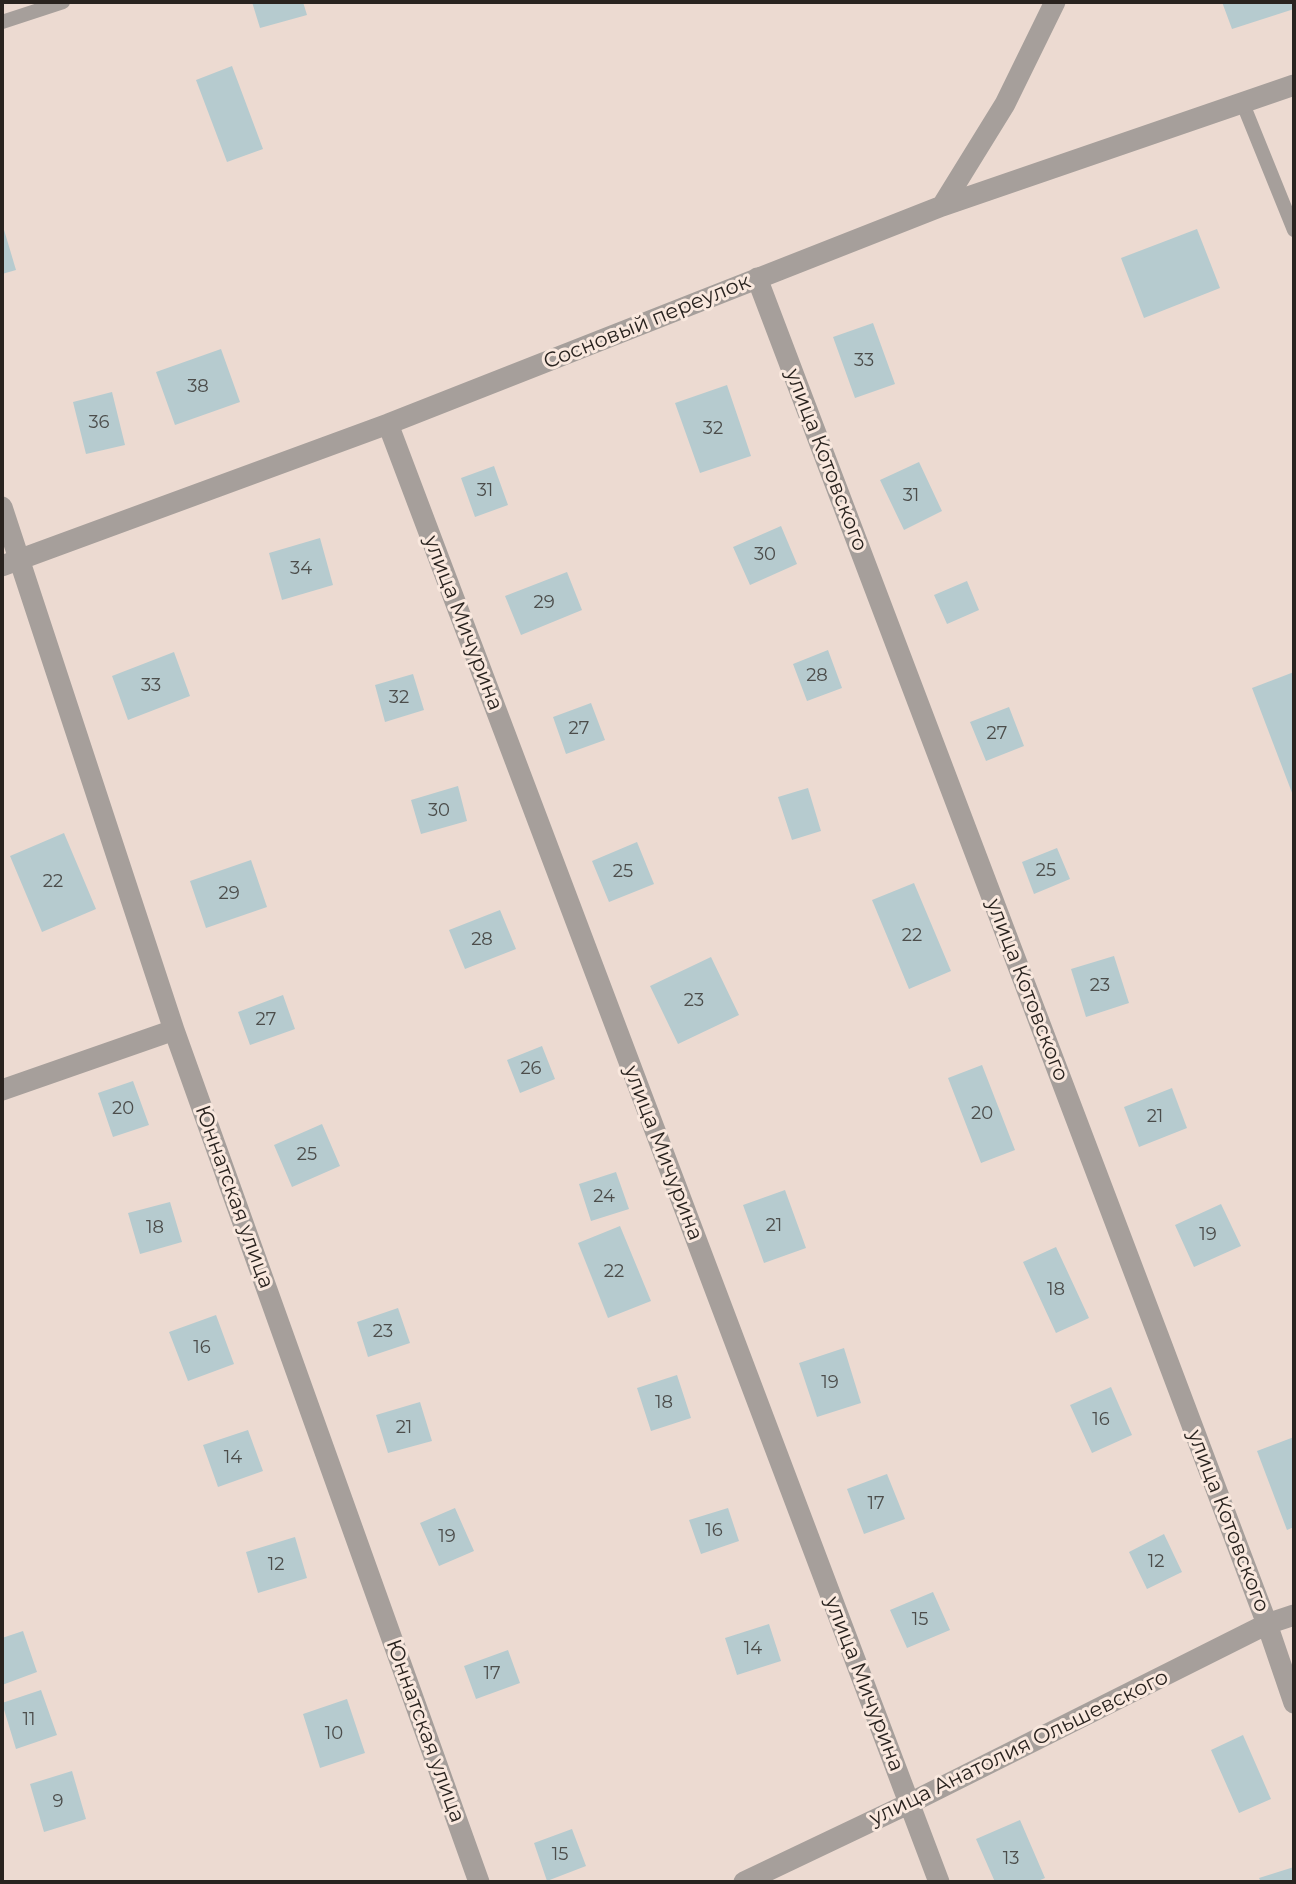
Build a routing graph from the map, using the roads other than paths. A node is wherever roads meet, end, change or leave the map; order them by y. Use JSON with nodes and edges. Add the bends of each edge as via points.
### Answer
{"nodes":[{"id":1,"x":63,"y":2,"type":"edge"},
{"id":2,"x":1055,"y":2,"type":"edge"},
{"id":3,"x":2,"y":22,"type":"edge"},
{"id":4,"x":1294,"y":85,"type":"edge"},
{"id":5,"x":1243,"y":104,"type":"junction"},
{"id":6,"x":942,"y":206,"type":"junction"},
{"id":7,"x":1294,"y":230,"type":"edge"},
{"id":8,"x":757,"y":278,"type":"junction"},
{"id":9,"x":388,"y":424,"type":"junction"},
{"id":10,"x":2,"y":506,"type":"edge"},
{"id":11,"x":10,"y":562,"type":"edge"},
{"id":12,"x":174,"y":1030,"type":"junction"},
{"id":13,"x":2,"y":1090,"type":"edge"},
{"id":14,"x":1294,"y":1615,"type":"edge"},
{"id":15,"x":1266,"y":1625,"type":"junction"},
{"id":16,"x":1294,"y":1703,"type":"edge"},
{"id":17,"x":910,"y":1803,"type":"junction"},
{"id":18,"x":479,"y":1882,"type":"edge"},
{"id":19,"x":744,"y":1882,"type":"edge"},
{"id":20,"x":939,"y":1882,"type":"edge"}],
"edges":[{"from":1,"to":3,"type":"lane"},
{"from":2,"to":6,"type":"street","via":[[1005,104]]},
{"from":4,"to":5,"type":"street","name":"Сосновый переулок"},
{"from":5,"to":6,"type":"street","name":"Сосновый переулок"},
{"from":5,"to":7,"type":"lane"},
{"from":6,"to":8,"type":"street","name":"Сосновый переулок"},
{"from":8,"to":9,"type":"street","name":"Сосновый переулок"},
{"from":8,"to":15,"type":"street","name":"улица Котовского"},
{"from":9,"to":11,"type":"street","name":"Сосновый переулок"},
{"from":9,"to":17,"type":"street","name":"улица Мичурина"},
{"from":10,"to":11,"type":"street","name":"Юннатская улица"},
{"from":11,"to":12,"type":"street","name":"Юннатская улица"},
{"from":12,"to":13,"type":"street"},
{"from":12,"to":18,"type":"street","name":"Юннатская улица"},
{"from":14,"to":15,"type":"street","name":"улица Анатолия Ольшевского"},
{"from":15,"to":16,"type":"street","name":"улица Котовского"},
{"from":15,"to":17,"type":"street","name":"улица Анатолия Ольшевского"},
{"from":17,"to":19,"type":"street","name":"улица Анатолия Ольшевского"},
{"from":17,"to":20,"type":"street","name":"улица Мичурина"}]}
